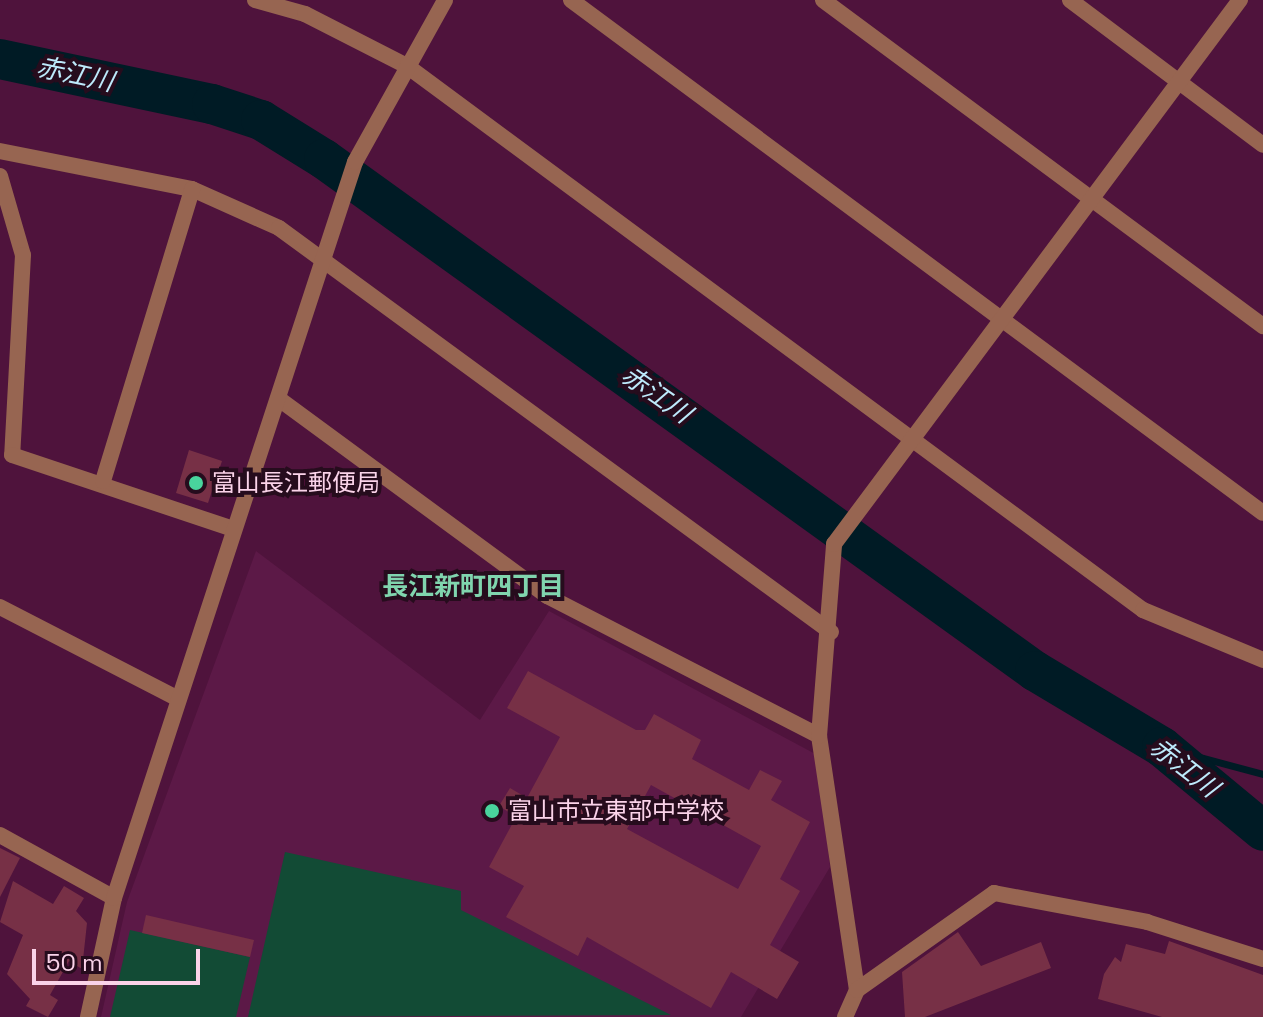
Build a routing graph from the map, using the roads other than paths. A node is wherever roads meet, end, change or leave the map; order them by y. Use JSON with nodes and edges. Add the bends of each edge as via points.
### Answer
{"nodes":[{"id":1,"x":255,"y":0,"type":"edge"},
{"id":2,"x":445,"y":0,"type":"edge"},
{"id":3,"x":571,"y":0,"type":"edge"},
{"id":4,"x":823,"y":0,"type":"edge"},
{"id":5,"x":1070,"y":0,"type":"edge"},
{"id":6,"x":1240,"y":0,"type":"edge"},
{"id":7,"x":407,"y":66,"type":"junction"},
{"id":8,"x":1179,"y":82,"type":"junction"},
{"id":9,"x":1263,"y":145,"type":"edge"},
{"id":10,"x":0,"y":151,"type":"edge"},
{"id":11,"x":0,"y":176,"type":"edge"},
{"id":12,"x":192,"y":189,"type":"junction"},
{"id":13,"x":1090,"y":200,"type":"junction"},
{"id":14,"x":322,"y":259,"type":"junction"},
{"id":15,"x":1003,"y":316,"type":"junction"},
{"id":16,"x":1263,"y":326,"type":"edge"},
{"id":17,"x":279,"y":399,"type":"junction"},
{"id":18,"x":911,"y":439,"type":"junction"},
{"id":19,"x":103,"y":481,"type":"junction"},
{"id":20,"x":1263,"y":513,"type":"edge"},
{"id":21,"x":233,"y":529,"type":"junction"},
{"id":22,"x":0,"y":607,"type":"edge"},
{"id":23,"x":831,"y":632,"type":"junction"},
{"id":24,"x":1263,"y":660,"type":"edge"},
{"id":25,"x":178,"y":699,"type":"junction"},
{"id":26,"x":819,"y":736,"type":"junction"},
{"id":27,"x":0,"y":835,"type":"edge"},
{"id":28,"x":114,"y":898,"type":"junction"},
{"id":29,"x":1263,"y":959,"type":"edge"},
{"id":30,"x":857,"y":990,"type":"junction"},
{"id":31,"x":88,"y":1017,"type":"edge"},
{"id":32,"x":845,"y":1017,"type":"edge"}],
"edges":[{"from":1,"to":7,"type":"street","via":[[305,14]]},
{"from":2,"to":7,"type":"street"},
{"from":3,"to":15,"type":"street"},
{"from":4,"to":13,"type":"street"},
{"from":5,"to":8,"type":"street"},
{"from":6,"to":8,"type":"street"},
{"from":7,"to":14,"type":"street","via":[[355,162]]},
{"from":7,"to":18,"type":"street"},
{"from":8,"to":9,"type":"street"},
{"from":8,"to":13,"type":"street"},
{"from":10,"to":12,"type":"street"},
{"from":11,"to":19,"type":"street","via":[[23,255],[12,455]]},
{"from":12,"to":14,"type":"street","via":[[279,228]]},
{"from":12,"to":19,"type":"street"},
{"from":13,"to":15,"type":"street"},
{"from":13,"to":16,"type":"street"},
{"from":14,"to":17,"type":"street"},
{"from":14,"to":23,"type":"street"},
{"from":15,"to":18,"type":"street"},
{"from":15,"to":20,"type":"street"},
{"from":17,"to":21,"type":"street"},
{"from":17,"to":26,"type":"street","via":[[547,596]]},
{"from":18,"to":23,"type":"street","via":[[834,544]]},
{"from":18,"to":24,"type":"street","via":[[1143,610]]},
{"from":19,"to":21,"type":"street"},
{"from":21,"to":25,"type":"street"},
{"from":22,"to":25,"type":"street"},
{"from":23,"to":26,"type":"street"},
{"from":25,"to":28,"type":"street"},
{"from":26,"to":30,"type":"street"},
{"from":27,"to":28,"type":"street"},
{"from":28,"to":31,"type":"street"},
{"from":29,"to":30,"type":"street","via":[[1147,922],[994,893]]},
{"from":30,"to":32,"type":"street"}]}
